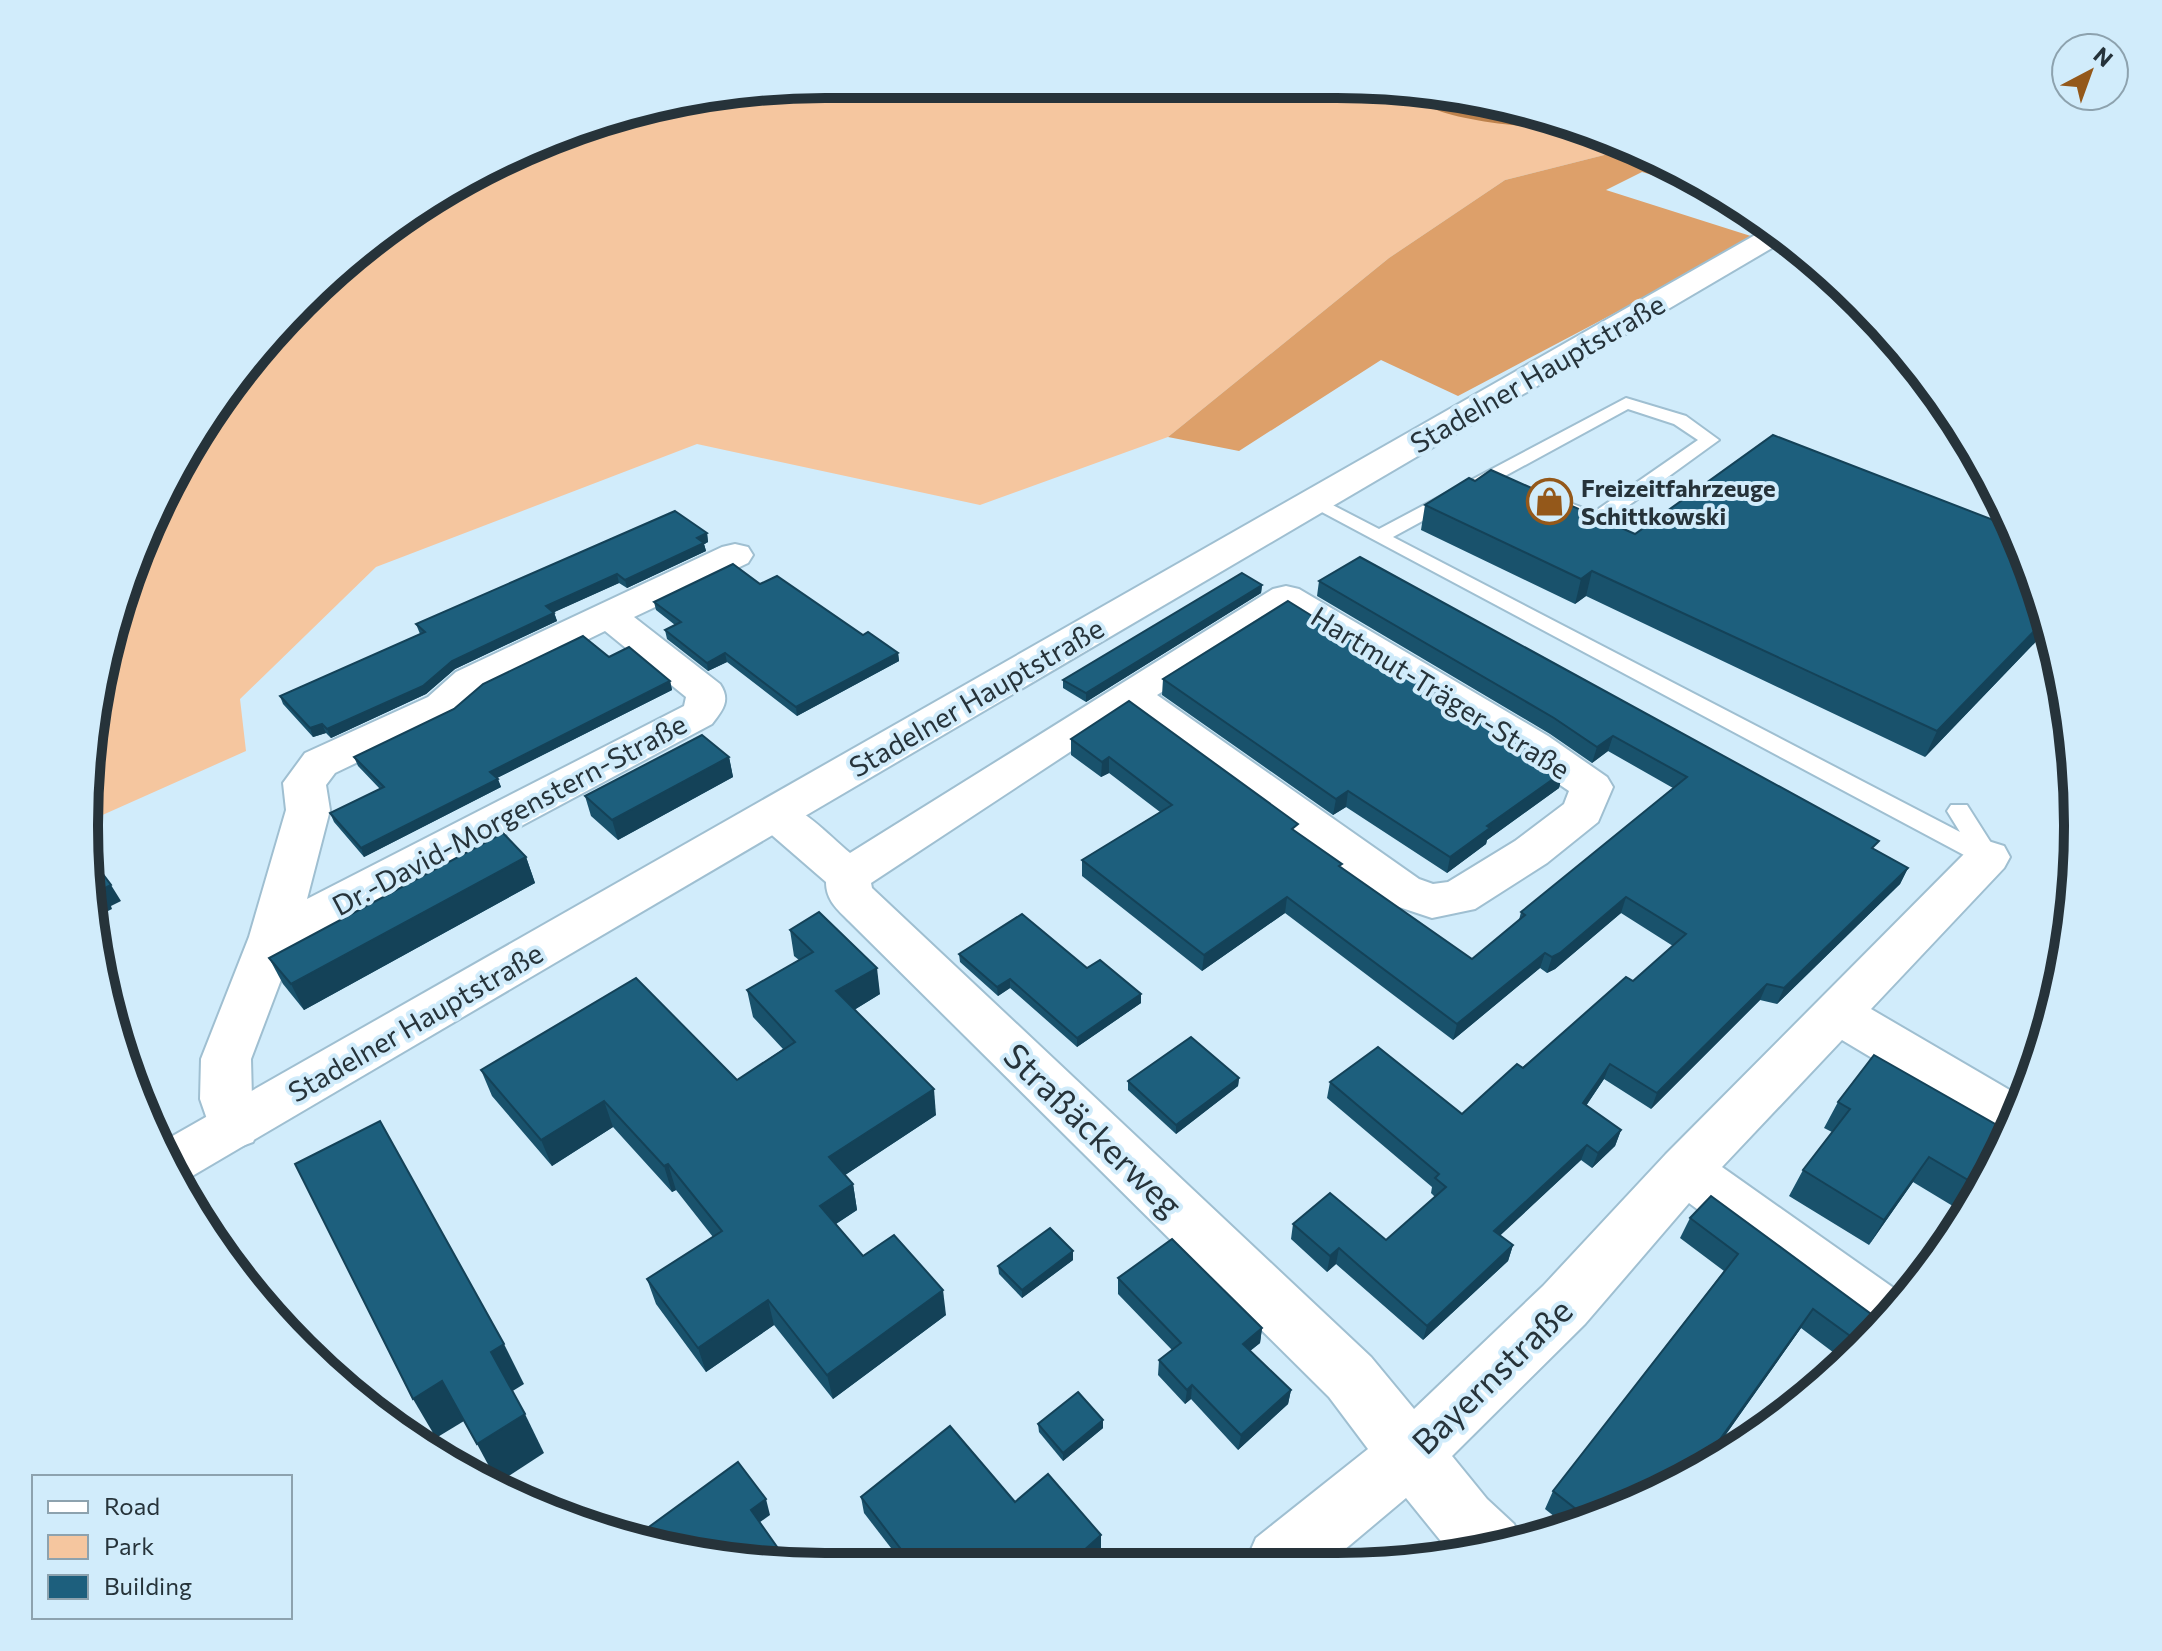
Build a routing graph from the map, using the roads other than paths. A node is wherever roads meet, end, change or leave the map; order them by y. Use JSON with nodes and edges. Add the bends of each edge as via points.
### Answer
{"nodes":[{"id":1,"x":1771,"y":242,"type":"edge"},
{"id":2,"x":1552,"y":501,"type":"edge"},
{"id":3,"x":1314,"y":503,"type":"junction"},
{"id":4,"x":1379,"y":537,"type":"junction"},
{"id":5,"x":735,"y":555,"type":"dead end"},
{"id":6,"x":608,"y":615,"type":"junction"},
{"id":7,"x":1130,"y":695,"type":"junction"},
{"id":8,"x":1959,"y":811,"type":"dead end"},
{"id":9,"x":774,"y":814,"type":"junction"},
{"id":10,"x":1988,"y":857,"type":"junction"},
{"id":11,"x":848,"y":876,"type":"junction"},
{"id":12,"x":273,"y":937,"type":"junction"},
{"id":13,"x":1837,"y":1013,"type":"junction"},
{"id":14,"x":2005,"y":1113,"type":"edge"},
{"id":15,"x":234,"y":1127,"type":"junction"},
{"id":16,"x":179,"y":1159,"type":"edge"},
{"id":17,"x":1685,"y":1170,"type":"junction"},
{"id":18,"x":1878,"y":1310,"type":"edge"},
{"id":19,"x":1411,"y":1454,"type":"junction"},
{"id":20,"x":1481,"y":1538,"type":"edge"},
{"id":21,"x":1289,"y":1553,"type":"edge"}],
"edges":[{"from":1,"to":3,"type":"street","name":"Stadelner Hauptstraße"},
{"from":2,"to":4,"type":"lane","via":[[1596,520],[1710,440],[1680,420],[1626,403],[1501,478]]},
{"from":3,"to":4,"type":"lane"},
{"from":3,"to":9,"type":"street","name":"Stadelner Hauptstraße"},
{"from":4,"to":10,"type":"lane"},
{"from":5,"to":6,"type":"street","name":"Dr.-David-Morgenstern-Straße"},
{"from":6,"to":12,"type":"street","name":"Dr.-David-Morgenstern-Straße","via":[[470,681],[442,706],[320,763],[304,783],[308,810]]},
{"from":6,"to":12,"type":"street","name":"Dr.-David-Morgenstern-Straße","via":[[706,693],[698,715]]},
{"from":7,"to":7,"type":"street","name":"Hartmut-Träger-Straße","via":[[1286,597],[1592,787],[1583,812],[1531,852],[1459,897],[1432,901],[1403,891]]},
{"from":7,"to":11,"type":"street","name":"Hartmut-Träger-Straße"},
{"from":8,"to":10,"type":"lane"},
{"from":9,"to":11,"type":"street","name":"Straßäckerweg"},
{"from":9,"to":15,"type":"street","name":"Stadelner Hauptstraße"},
{"from":10,"to":13,"type":"street","name":"Bayernstraße"},
{"from":11,"to":19,"type":"street","name":"Straßäckerweg","via":[[849,893],[1350,1377]]},
{"from":12,"to":15,"type":"street","name":"Dr.-David-Morgenstern-Straße","via":[[226,1059],[226,1099]]},
{"from":13,"to":14,"type":"street"},
{"from":13,"to":17,"type":"street","name":"Bayernstraße"},
{"from":15,"to":16,"type":"street","name":"Stadelner Hauptstraße"},
{"from":17,"to":18,"type":"street"},
{"from":17,"to":19,"type":"street","name":"Bayernstraße","via":[[1564,1305]]},
{"from":19,"to":20,"type":"street","name":"Straßäckerweg"},
{"from":19,"to":21,"type":"street","name":"Bayernstraße"}]}
